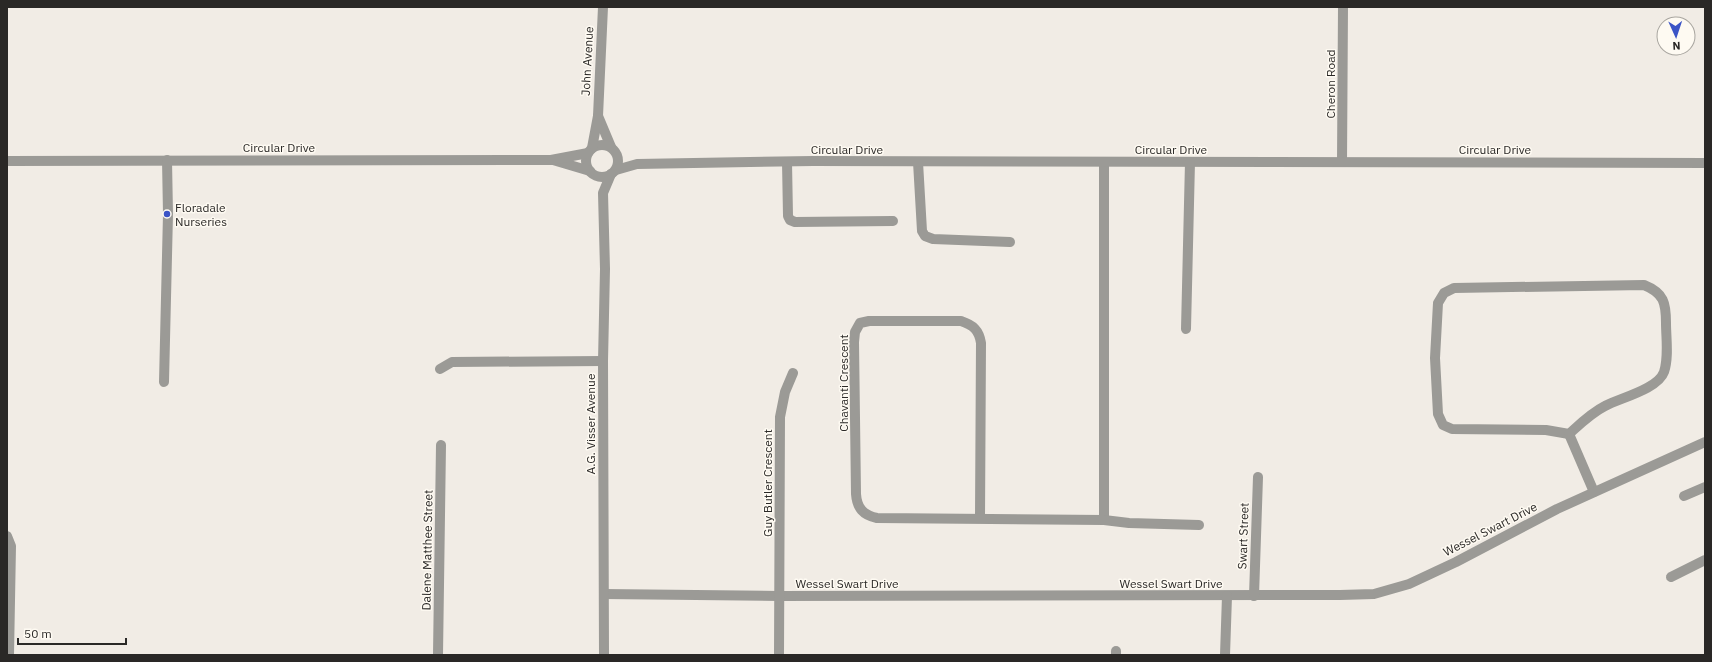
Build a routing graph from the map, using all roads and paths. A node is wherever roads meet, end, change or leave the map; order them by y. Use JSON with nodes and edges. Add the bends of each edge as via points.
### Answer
{"nodes":[{"id":1,"x":603,"y":7,"type":"edge"},
{"id":2,"x":1343,"y":7,"type":"edge"},
{"id":3,"x":598,"y":116,"type":"junction"},
{"id":4,"x":613,"y":149,"type":"junction"},
{"id":5,"x":590,"y":150,"type":"junction"},
{"id":6,"x":167,"y":160,"type":"junction"},
{"id":7,"x":551,"y":160,"type":"junction"},
{"id":8,"x":7,"y":161,"type":"edge"},
{"id":9,"x":787,"y":162,"type":"junction"},
{"id":10,"x":918,"y":162,"type":"junction"},
{"id":11,"x":1104,"y":162,"type":"junction"},
{"id":12,"x":1190,"y":162,"type":"junction"},
{"id":13,"x":1342,"y":162,"type":"junction"},
{"id":14,"x":1705,"y":163,"type":"edge"},
{"id":15,"x":637,"y":164,"type":"junction"},
{"id":16,"x":613,"y":172,"type":"junction"},
{"id":17,"x":592,"y":173,"type":"junction"},
{"id":18,"x":603,"y":193,"type":"junction"},
{"id":19,"x":893,"y":221,"type":"dead end"},
{"id":20,"x":1010,"y":242,"type":"dead end"},
{"id":21,"x":1186,"y":329,"type":"dead end"},
{"id":22,"x":603,"y":361,"type":"junction"},
{"id":23,"x":440,"y":369,"type":"dead end"},
{"id":24,"x":793,"y":373,"type":"dead end"},
{"id":25,"x":164,"y":382,"type":"dead end"},
{"id":26,"x":1569,"y":434,"type":"junction"},
{"id":27,"x":1705,"y":442,"type":"edge"},
{"id":28,"x":441,"y":445,"type":"dead end"},
{"id":29,"x":1258,"y":477,"type":"dead end"},
{"id":30,"x":1705,"y":487,"type":"edge"},
{"id":31,"x":1594,"y":492,"type":"junction"},
{"id":32,"x":1684,"y":496,"type":"dead end"},
{"id":33,"x":980,"y":518,"type":"junction"},
{"id":34,"x":1104,"y":520,"type":"junction"},
{"id":35,"x":1199,"y":525,"type":"dead end"},
{"id":36,"x":7,"y":536,"type":"edge"},
{"id":37,"x":1705,"y":560,"type":"edge"},
{"id":38,"x":1671,"y":577,"type":"dead end"},
{"id":39,"x":604,"y":594,"type":"junction"},
{"id":40,"x":779,"y":596,"type":"junction"},
{"id":41,"x":1227,"y":596,"type":"junction"},
{"id":42,"x":1254,"y":596,"type":"junction"},
{"id":43,"x":9,"y":655,"type":"edge"},
{"id":44,"x":438,"y":655,"type":"edge"},
{"id":45,"x":604,"y":655,"type":"edge"},
{"id":46,"x":779,"y":655,"type":"edge"},
{"id":47,"x":1225,"y":655,"type":"edge"}],
"edges":[{"from":1,"to":3,"type":"street","name":"John Avenue"},
{"from":2,"to":13,"type":"street","name":"Cheron Road"},
{"from":3,"to":4,"type":"street","name":"John Avenue"},
{"from":3,"to":5,"type":"street","name":"John Avenue"},
{"from":4,"to":5,"type":"street","via":[[598,145]]},
{"from":4,"to":15,"type":"street"},
{"from":4,"to":16,"type":"street","via":[[618,157],[618,164]]},
{"from":5,"to":7,"type":"street","name":"Circular Drive"},
{"from":5,"to":17,"type":"street","via":[[586,162]]},
{"from":6,"to":7,"type":"street","name":"Circular Drive"},
{"from":6,"to":8,"type":"street","name":"Circular Drive"},
{"from":6,"to":25,"type":"street"},
{"from":7,"to":17,"type":"street","name":"Circular Drive"},
{"from":9,"to":10,"type":"street","name":"Circular Drive"},
{"from":9,"to":15,"type":"street","name":"Circular Drive"},
{"from":9,"to":19,"type":"street","via":[[790,220]]},
{"from":10,"to":11,"type":"street","name":"Circular Drive"},
{"from":10,"to":20,"type":"street","via":[[922,231],[925,236],[933,239]]},
{"from":11,"to":12,"type":"street","name":"Circular Drive"},
{"from":11,"to":34,"type":"street"},
{"from":12,"to":13,"type":"street","name":"Circular Drive"},
{"from":12,"to":21,"type":"street"},
{"from":13,"to":14,"type":"street","name":"Circular Drive"},
{"from":15,"to":16,"type":"street","name":"Circular Drive"},
{"from":16,"to":17,"type":"street","via":[[606,177]]},
{"from":16,"to":18,"type":"street","name":"A.G. Visser Avenue"},
{"from":17,"to":18,"type":"street","name":"A.G. Visser Avenue"},
{"from":18,"to":22,"type":"street","name":"A.G. Visser Avenue"},
{"from":22,"to":23,"type":"street","via":[[452,362]]},
{"from":22,"to":39,"type":"street","name":"A.G. Visser Avenue"},
{"from":24,"to":40,"type":"street","name":"Guy Butler Crescent","via":[[785,392],[780,417]]},
{"from":26,"to":26,"type":"street","via":[[1546,430],[1452,429],[1443,425],[1438,414],[1435,358],[1438,303],[1444,293],[1454,288],[1644,286],[1654,289],[1662,298],[1666,308],[1664,373],[1640,392],[1604,406],[1585,418]]},
{"from":26,"to":31,"type":"street"},
{"from":27,"to":31,"type":"street","name":"Wessel Swart Drive"},
{"from":28,"to":44,"type":"street","name":"Dalene Matthee Street"},
{"from":29,"to":42,"type":"street","name":"Swart Street"},
{"from":30,"to":32,"type":"street"},
{"from":31,"to":42,"type":"street","name":"Wessel Swart Drive","via":[[1456,562],[1386,592],[1358,595]]},
{"from":33,"to":33,"type":"street","name":"Chavanti Crescent","via":[[878,518],[865,514],[857,506],[854,342],[855,332],[860,323],[961,321],[972,325],[978,333],[981,349]]},
{"from":33,"to":34,"type":"street","name":"Chavanti Crescent"},
{"from":34,"to":35,"type":"street","name":"Chavanti Crescent"},
{"from":36,"to":43,"type":"street","via":[[10,546]]},
{"from":37,"to":38,"type":"street"},
{"from":39,"to":40,"type":"street","name":"Wessel Swart Drive"},
{"from":39,"to":45,"type":"street","name":"A.G. Visser Avenue"},
{"from":40,"to":41,"type":"street","name":"Wessel Swart Drive"},
{"from":40,"to":46,"type":"street","name":"Guy Butler Crescent"},
{"from":41,"to":42,"type":"street","name":"Wessel Swart Drive"},
{"from":41,"to":47,"type":"street"}]}
